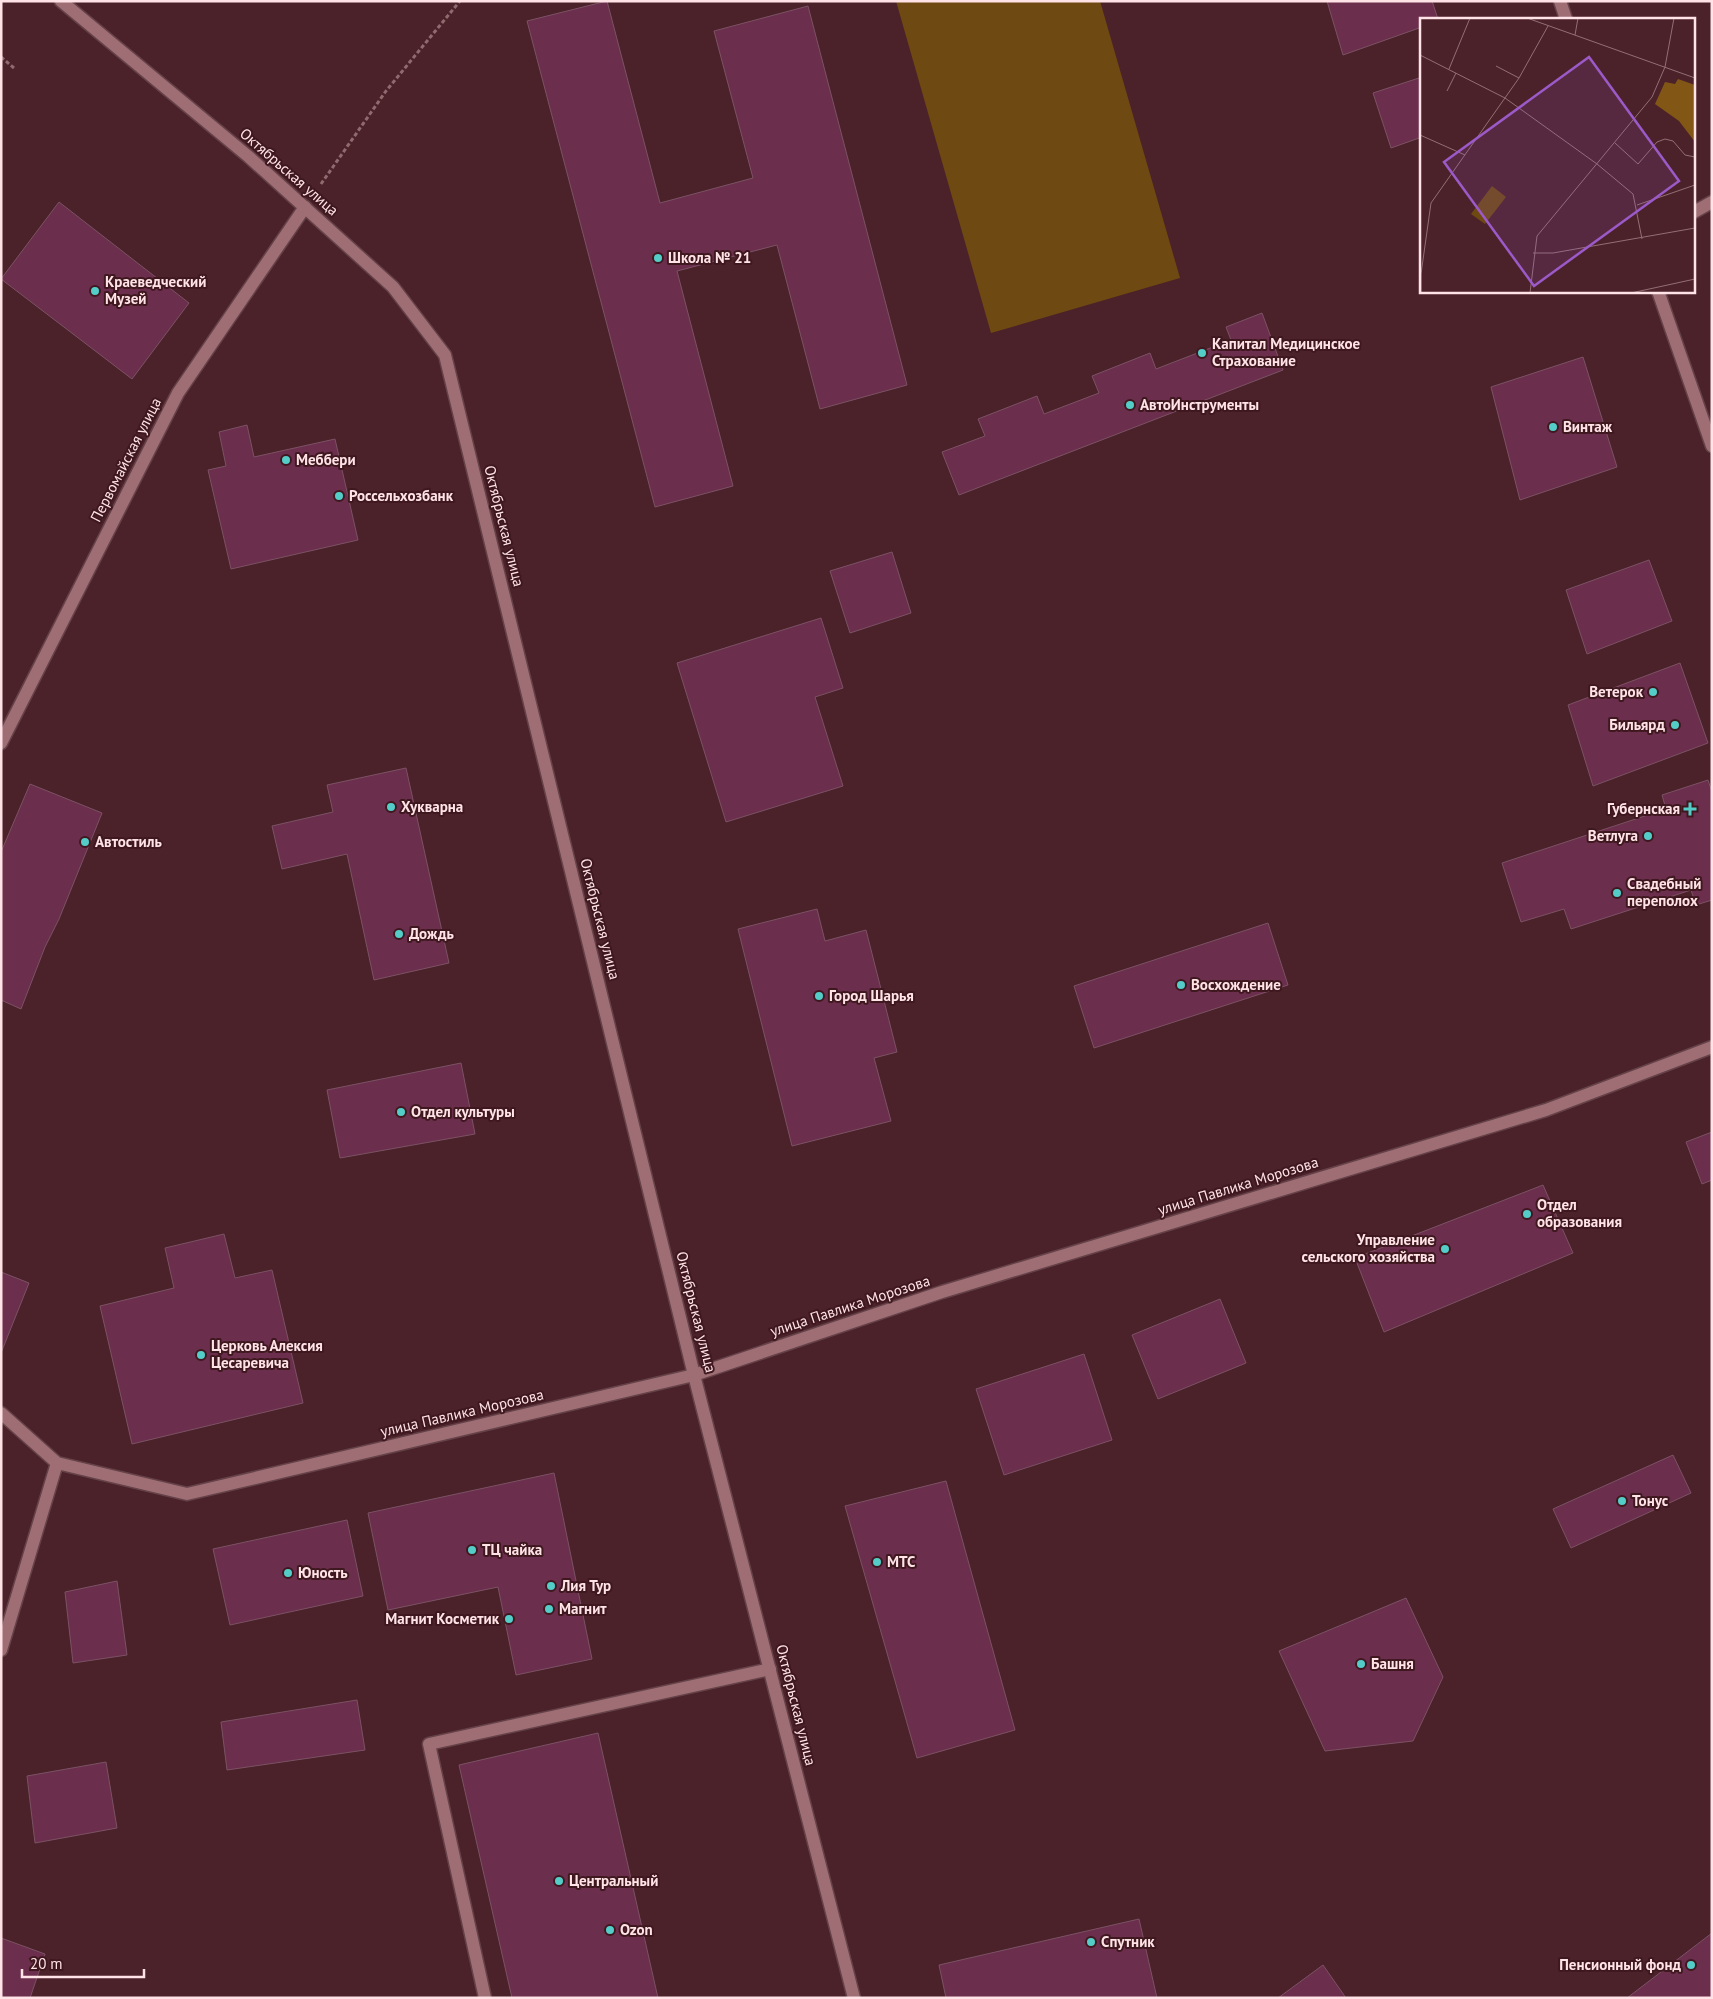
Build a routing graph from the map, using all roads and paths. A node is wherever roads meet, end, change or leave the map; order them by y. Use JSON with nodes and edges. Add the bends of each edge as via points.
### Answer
{"nodes":[{"id":1,"x":61,"y":1,"type":"edge"},
{"id":2,"x":460,"y":1,"type":"edge"},
{"id":3,"x":1560,"y":1,"type":"edge"},
{"id":4,"x":1566,"y":18,"type":"edge"},
{"id":5,"x":1,"y":57,"type":"edge"},
{"id":6,"x":14,"y":68,"type":"dead end"},
{"id":7,"x":1712,"y":202,"type":"edge"},
{"id":8,"x":305,"y":207,"type":"junction"},
{"id":9,"x":1696,"y":211,"type":"edge"},
{"id":10,"x":1658,"y":292,"type":"edge"},
{"id":11,"x":1712,"y":446,"type":"edge"},
{"id":12,"x":1,"y":743,"type":"edge"},
{"id":13,"x":1712,"y":1047,"type":"edge"},
{"id":14,"x":694,"y":1375,"type":"junction"},
{"id":15,"x":1,"y":1413,"type":"edge"},
{"id":16,"x":57,"y":1463,"type":"junction"},
{"id":17,"x":1,"y":1650,"type":"edge"},
{"id":18,"x":770,"y":1669,"type":"junction"},
{"id":19,"x":485,"y":1998,"type":"edge"},
{"id":20,"x":854,"y":1998,"type":"edge"}],
"edges":[{"from":1,"to":8,"type":"street","name":"Октябрьская улица"},
{"from":2,"to":8,"type":"path","via":[[386,91]]},
{"from":3,"to":4,"type":"street"},
{"from":5,"to":6,"type":"path"},
{"from":7,"to":9,"type":"street"},
{"from":8,"to":12,"type":"street","name":"Первомайская улица","via":[[178,393]]},
{"from":8,"to":14,"type":"street","name":"Октябрьская улица","via":[[393,287],[445,356]]},
{"from":10,"to":11,"type":"street"},
{"from":13,"to":14,"type":"street","name":"улица Павлика Морозова","via":[[1546,1110],[942,1292]]},
{"from":14,"to":16,"type":"street","name":"улица Павлика Морозова","via":[[187,1494]]},
{"from":14,"to":18,"type":"street","name":"Октябрьская улица"},
{"from":15,"to":16,"type":"street","name":"улица Павлика Морозова"},
{"from":16,"to":17,"type":"street"},
{"from":18,"to":19,"type":"street","via":[[429,1744]]},
{"from":18,"to":20,"type":"street","name":"Октябрьская улица"}]}
